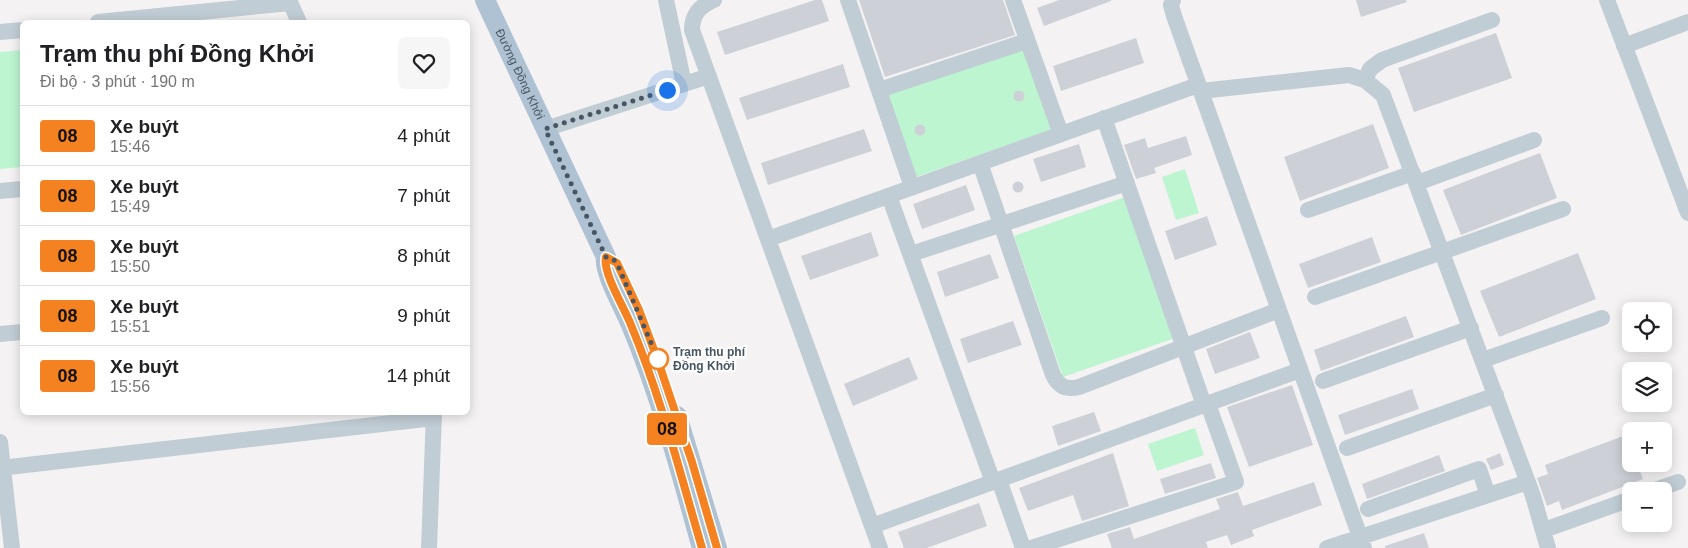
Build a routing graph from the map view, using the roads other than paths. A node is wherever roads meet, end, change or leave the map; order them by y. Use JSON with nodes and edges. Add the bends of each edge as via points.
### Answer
{"nodes":[{"id":1,"x":485,"y":0,"type":"edge"},
{"id":2,"x":666,"y":0,"type":"edge"},
{"id":3,"x":714,"y":0,"type":"edge"},
{"id":4,"x":848,"y":0,"type":"edge"},
{"id":5,"x":1013,"y":0,"type":"edge"},
{"id":6,"x":1172,"y":0,"type":"edge"},
{"id":7,"x":1607,"y":0,"type":"edge"},
{"id":8,"x":290,"y":2,"type":"edge"},
{"id":9,"x":117,"y":20,"type":"edge"},
{"id":10,"x":298,"y":20,"type":"edge"},
{"id":11,"x":1492,"y":20,"type":"dead end"},
{"id":12,"x":1688,"y":22,"type":"edge"},
{"id":13,"x":20,"y":30,"type":"edge"},
{"id":14,"x":0,"y":32,"type":"edge"},
{"id":15,"x":1027,"y":41,"type":"junction"},
{"id":16,"x":1624,"y":46,"type":"junction"},
{"id":17,"x":709,"y":76,"type":"junction"},
{"id":18,"x":1365,"y":80,"type":"junction"},
{"id":19,"x":684,"y":84,"type":"junction"},
{"id":20,"x":1199,"y":88,"type":"junction"},
{"id":21,"x":879,"y":90,"type":"junction"},
{"id":22,"x":1104,"y":118,"type":"junction"},
{"id":23,"x":545,"y":129,"type":"junction"},
{"id":24,"x":1061,"y":134,"type":"junction"},
{"id":25,"x":1534,"y":140,"type":"dead end"},
{"id":26,"x":980,"y":163,"type":"junction"},
{"id":27,"x":1415,"y":178,"type":"junction"},
{"id":28,"x":1127,"y":183,"type":"junction"},
{"id":29,"x":912,"y":187,"type":"junction"},
{"id":30,"x":20,"y":189,"type":"edge"},
{"id":31,"x":0,"y":191,"type":"edge"},
{"id":32,"x":889,"y":196,"type":"junction"},
{"id":33,"x":1563,"y":209,"type":"dead end"},
{"id":34,"x":1308,"y":210,"type":"dead end"},
{"id":35,"x":1688,"y":213,"type":"edge"},
{"id":36,"x":1001,"y":224,"type":"junction"},
{"id":37,"x":768,"y":239,"type":"junction"},
{"id":38,"x":1442,"y":252,"type":"junction"},
{"id":39,"x":911,"y":254,"type":"junction"},
{"id":40,"x":606,"y":257,"type":"junction"},
{"id":41,"x":1315,"y":297,"type":"dead end"},
{"id":42,"x":1279,"y":310,"type":"junction"},
{"id":43,"x":1602,"y":318,"type":"dead end"},
{"id":44,"x":1471,"y":328,"type":"junction"},
{"id":45,"x":20,"y":332,"type":"edge"},
{"id":46,"x":0,"y":334,"type":"edge"},
{"id":47,"x":1184,"y":346,"type":"junction"},
{"id":48,"x":1483,"y":360,"type":"junction"},
{"id":49,"x":1300,"y":370,"type":"junction"},
{"id":50,"x":1323,"y":381,"type":"dead end"},
{"id":51,"x":1496,"y":395,"type":"junction"},
{"id":52,"x":1206,"y":404,"type":"junction"},
{"id":53,"x":434,"y":415,"type":"edge"},
{"id":54,"x":0,"y":442,"type":"edge"},
{"id":55,"x":1347,"y":448,"type":"dead end"},
{"id":56,"x":2,"y":467,"type":"edge"},
{"id":57,"x":996,"y":481,"type":"junction"},
{"id":58,"x":1528,"y":482,"type":"junction"},
{"id":59,"x":1678,"y":482,"type":"dead end"},
{"id":60,"x":1672,"y":484,"type":"edge"},
{"id":61,"x":1488,"y":495,"type":"junction"},
{"id":62,"x":1622,"y":502,"type":"edge"},
{"id":63,"x":1368,"y":509,"type":"dead end"},
{"id":64,"x":872,"y":526,"type":"junction"},
{"id":65,"x":1544,"y":530,"type":"junction"},
{"id":66,"x":1362,"y":543,"type":"edge"},
{"id":67,"x":12,"y":548,"type":"edge"},
{"id":68,"x":429,"y":548,"type":"edge"},
{"id":69,"x":702,"y":548,"type":"edge"},
{"id":70,"x":717,"y":548,"type":"edge"},
{"id":71,"x":880,"y":548,"type":"edge"},
{"id":72,"x":1023,"y":548,"type":"edge"},
{"id":73,"x":1032,"y":548,"type":"edge"},
{"id":74,"x":1327,"y":548,"type":"edge"},
{"id":75,"x":1548,"y":548,"type":"edge"}],
"edges":[{"from":1,"to":23,"type":"main road","name":"Đường Đồng Khởi"},
{"from":2,"to":19,"type":"street"},
{"from":3,"to":17,"type":"street","via":[[699,8],[692,24]]},
{"from":4,"to":21,"type":"street"},
{"from":5,"to":15,"type":"street"},
{"from":6,"to":20,"type":"street","via":[[1174,16]]},
{"from":7,"to":16,"type":"street"},
{"from":8,"to":9,"type":"street"},
{"from":8,"to":10,"type":"street"},
{"from":11,"to":18,"type":"street","via":[[1382,60],[1370,69]]},
{"from":12,"to":16,"type":"street"},
{"from":13,"to":14,"type":"street"},
{"from":15,"to":21,"type":"street"},
{"from":15,"to":24,"type":"street"},
{"from":16,"to":35,"type":"street"},
{"from":17,"to":19,"type":"street"},
{"from":17,"to":37,"type":"street"},
{"from":18,"to":20,"type":"street","via":[[1338,76]]},
{"from":18,"to":27,"type":"street","via":[[1378,89],[1386,102]]},
{"from":19,"to":23,"type":"street"},
{"from":20,"to":22,"type":"street"},
{"from":20,"to":42,"type":"street"},
{"from":21,"to":29,"type":"street"},
{"from":22,"to":24,"type":"street"},
{"from":22,"to":28,"type":"street"},
{"from":23,"to":40,"type":"main road","name":"Đường Đồng Khởi"},
{"from":24,"to":26,"type":"street"},
{"from":25,"to":27,"type":"street"},
{"from":26,"to":29,"type":"street"},
{"from":26,"to":36,"type":"street"},
{"from":27,"to":34,"type":"street"},
{"from":27,"to":38,"type":"street"},
{"from":28,"to":36,"type":"street"},
{"from":28,"to":47,"type":"street"},
{"from":29,"to":32,"type":"street"},
{"from":30,"to":31,"type":"street"},
{"from":32,"to":37,"type":"street"},
{"from":32,"to":39,"type":"street"},
{"from":33,"to":38,"type":"street"},
{"from":36,"to":39,"type":"street"},
{"from":36,"to":47,"type":"street","via":[[1053,375],[1060,385],[1069,389],[1079,387]]},
{"from":37,"to":64,"type":"street"},
{"from":38,"to":41,"type":"street"},
{"from":38,"to":44,"type":"street"},
{"from":39,"to":57,"type":"street"},
{"from":40,"to":69,"type":"main road","name":"Đường Đồng Khởi","via":[[606,270],[652,380]]},
{"from":40,"to":70,"type":"main road","name":"Đường Đồng Khởi","via":[[617,263],[647,330]]},
{"from":42,"to":47,"type":"street"},
{"from":42,"to":49,"type":"street"},
{"from":43,"to":48,"type":"street"},
{"from":44,"to":48,"type":"street"},
{"from":44,"to":50,"type":"street"},
{"from":45,"to":46,"type":"street"},
{"from":47,"to":52,"type":"street"},
{"from":48,"to":51,"type":"street"},
{"from":49,"to":52,"type":"street"},
{"from":49,"to":66,"type":"street"},
{"from":51,"to":55,"type":"street"},
{"from":51,"to":58,"type":"street"},
{"from":52,"to":57,"type":"street"},
{"from":52,"to":73,"type":"street","via":[[1236,482]]},
{"from":53,"to":56,"type":"street"},
{"from":53,"to":68,"type":"street"},
{"from":54,"to":56,"type":"street"},
{"from":56,"to":67,"type":"street"},
{"from":57,"to":64,"type":"street"},
{"from":57,"to":72,"type":"street"},
{"from":58,"to":61,"type":"street"},
{"from":58,"to":65,"type":"street"},
{"from":59,"to":60,"type":"street"},
{"from":61,"to":63,"type":"street","via":[[1479,469]]},
{"from":61,"to":66,"type":"street"},
{"from":62,"to":65,"type":"street"},
{"from":64,"to":71,"type":"street"},
{"from":65,"to":75,"type":"street"},
{"from":66,"to":74,"type":"street"}]}
